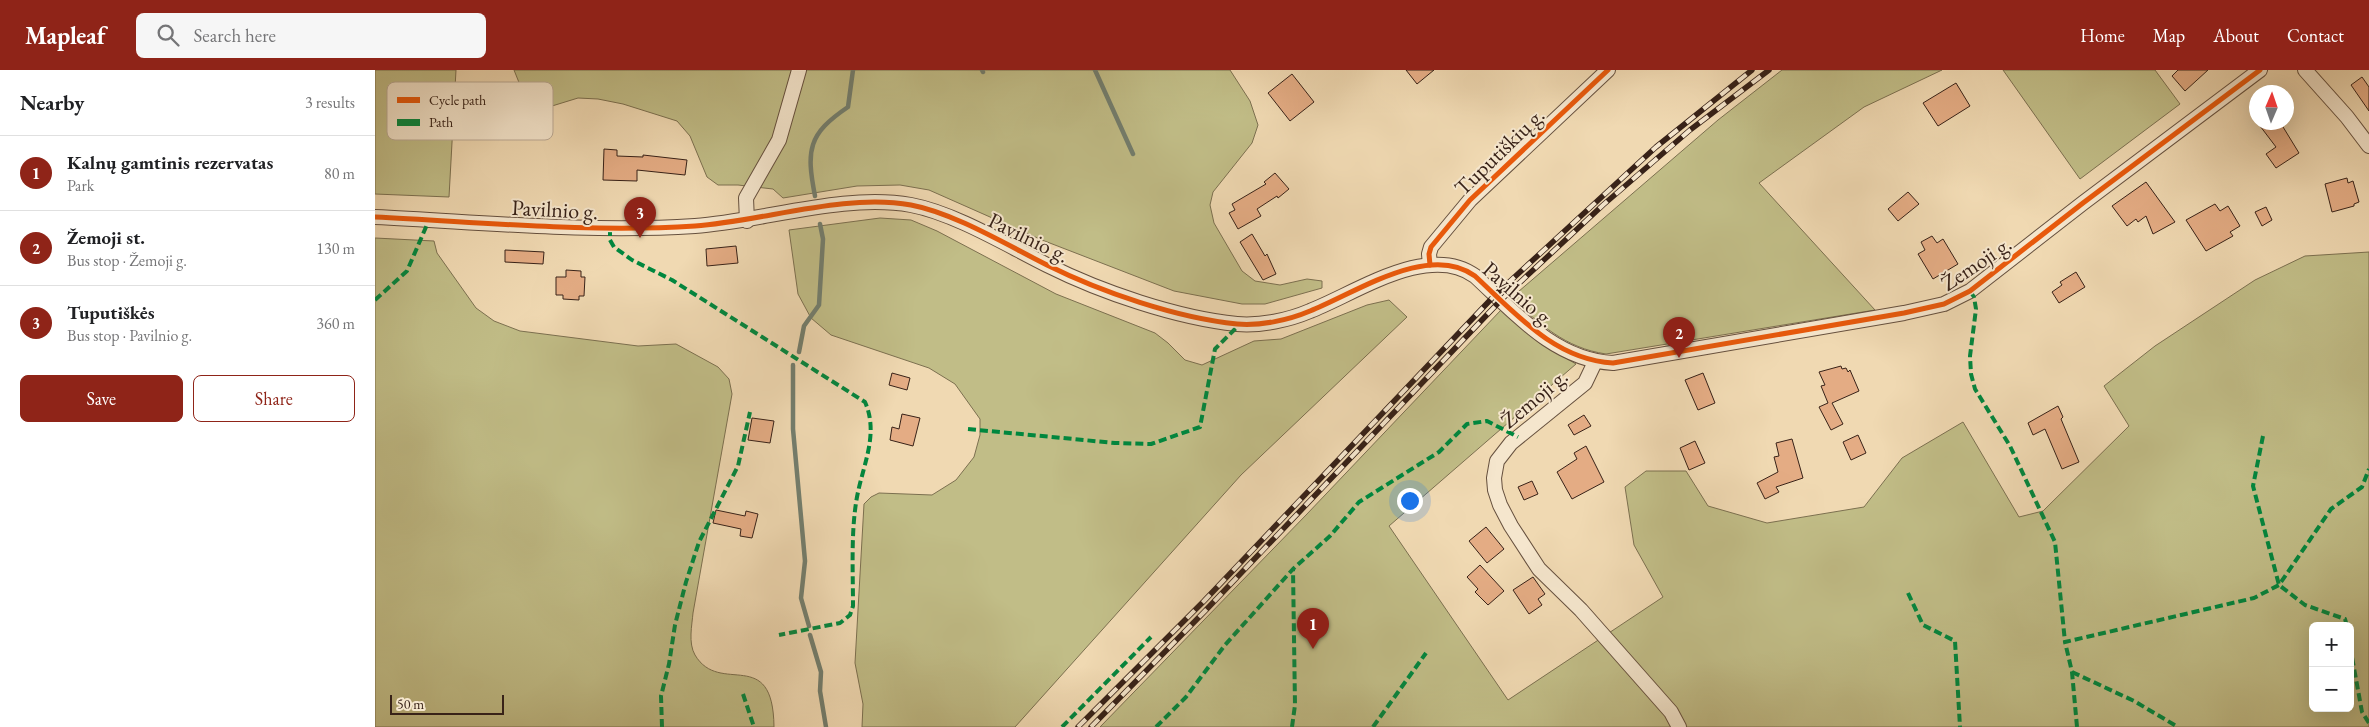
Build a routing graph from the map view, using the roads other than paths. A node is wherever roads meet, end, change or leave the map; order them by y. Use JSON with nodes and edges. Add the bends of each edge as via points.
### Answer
{"nodes":[{"id":1,"x":799,"y":70,"type":"edge"},
{"id":2,"x":1608,"y":70,"type":"edge"},
{"id":3,"x":2260,"y":70,"type":"edge"},
{"id":4,"x":2305,"y":70,"type":"edge"},
{"id":5,"x":2369,"y":146,"type":"edge"},
{"id":6,"x":375,"y":217,"type":"edge"},
{"id":7,"x":747,"y":221,"type":"junction"},
{"id":8,"x":1430,"y":265,"type":"junction"},
{"id":9,"x":1595,"y":362,"type":"junction"},
{"id":10,"x":1679,"y":727,"type":"edge"}],
"edges":[{"from":1,"to":7,"type":"street","via":[[779,140],[746,198]]},
{"from":2,"to":8,"type":"street","name":"Tuputiškių g.","via":[[1470,200],[1431,247]]},
{"from":3,"to":9,"type":"street","name":"Žemoji g.","via":[[1970,291],[1944,304],[1634,361]]},
{"from":4,"to":5,"type":"street"},
{"from":6,"to":7,"type":"street","name":"Pavilnio g.","via":[[610,228]]},
{"from":7,"to":8,"type":"street","name":"Pavilnio g.","via":[[864,202],[912,205],[935,211],[1111,292],[1167,309],[1240,324],[1282,320],[1393,274]]},
{"from":8,"to":9,"type":"street","name":"Pavilnio g.","via":[[1452,265],[1466,270],[1547,340]]},
{"from":9,"to":10,"type":"street","name":"Žemoji g.","via":[[1585,384],[1511,443],[1497,461],[1493,478],[1495,490],[1511,526],[1539,568],[1581,610],[1671,712]]}]}
